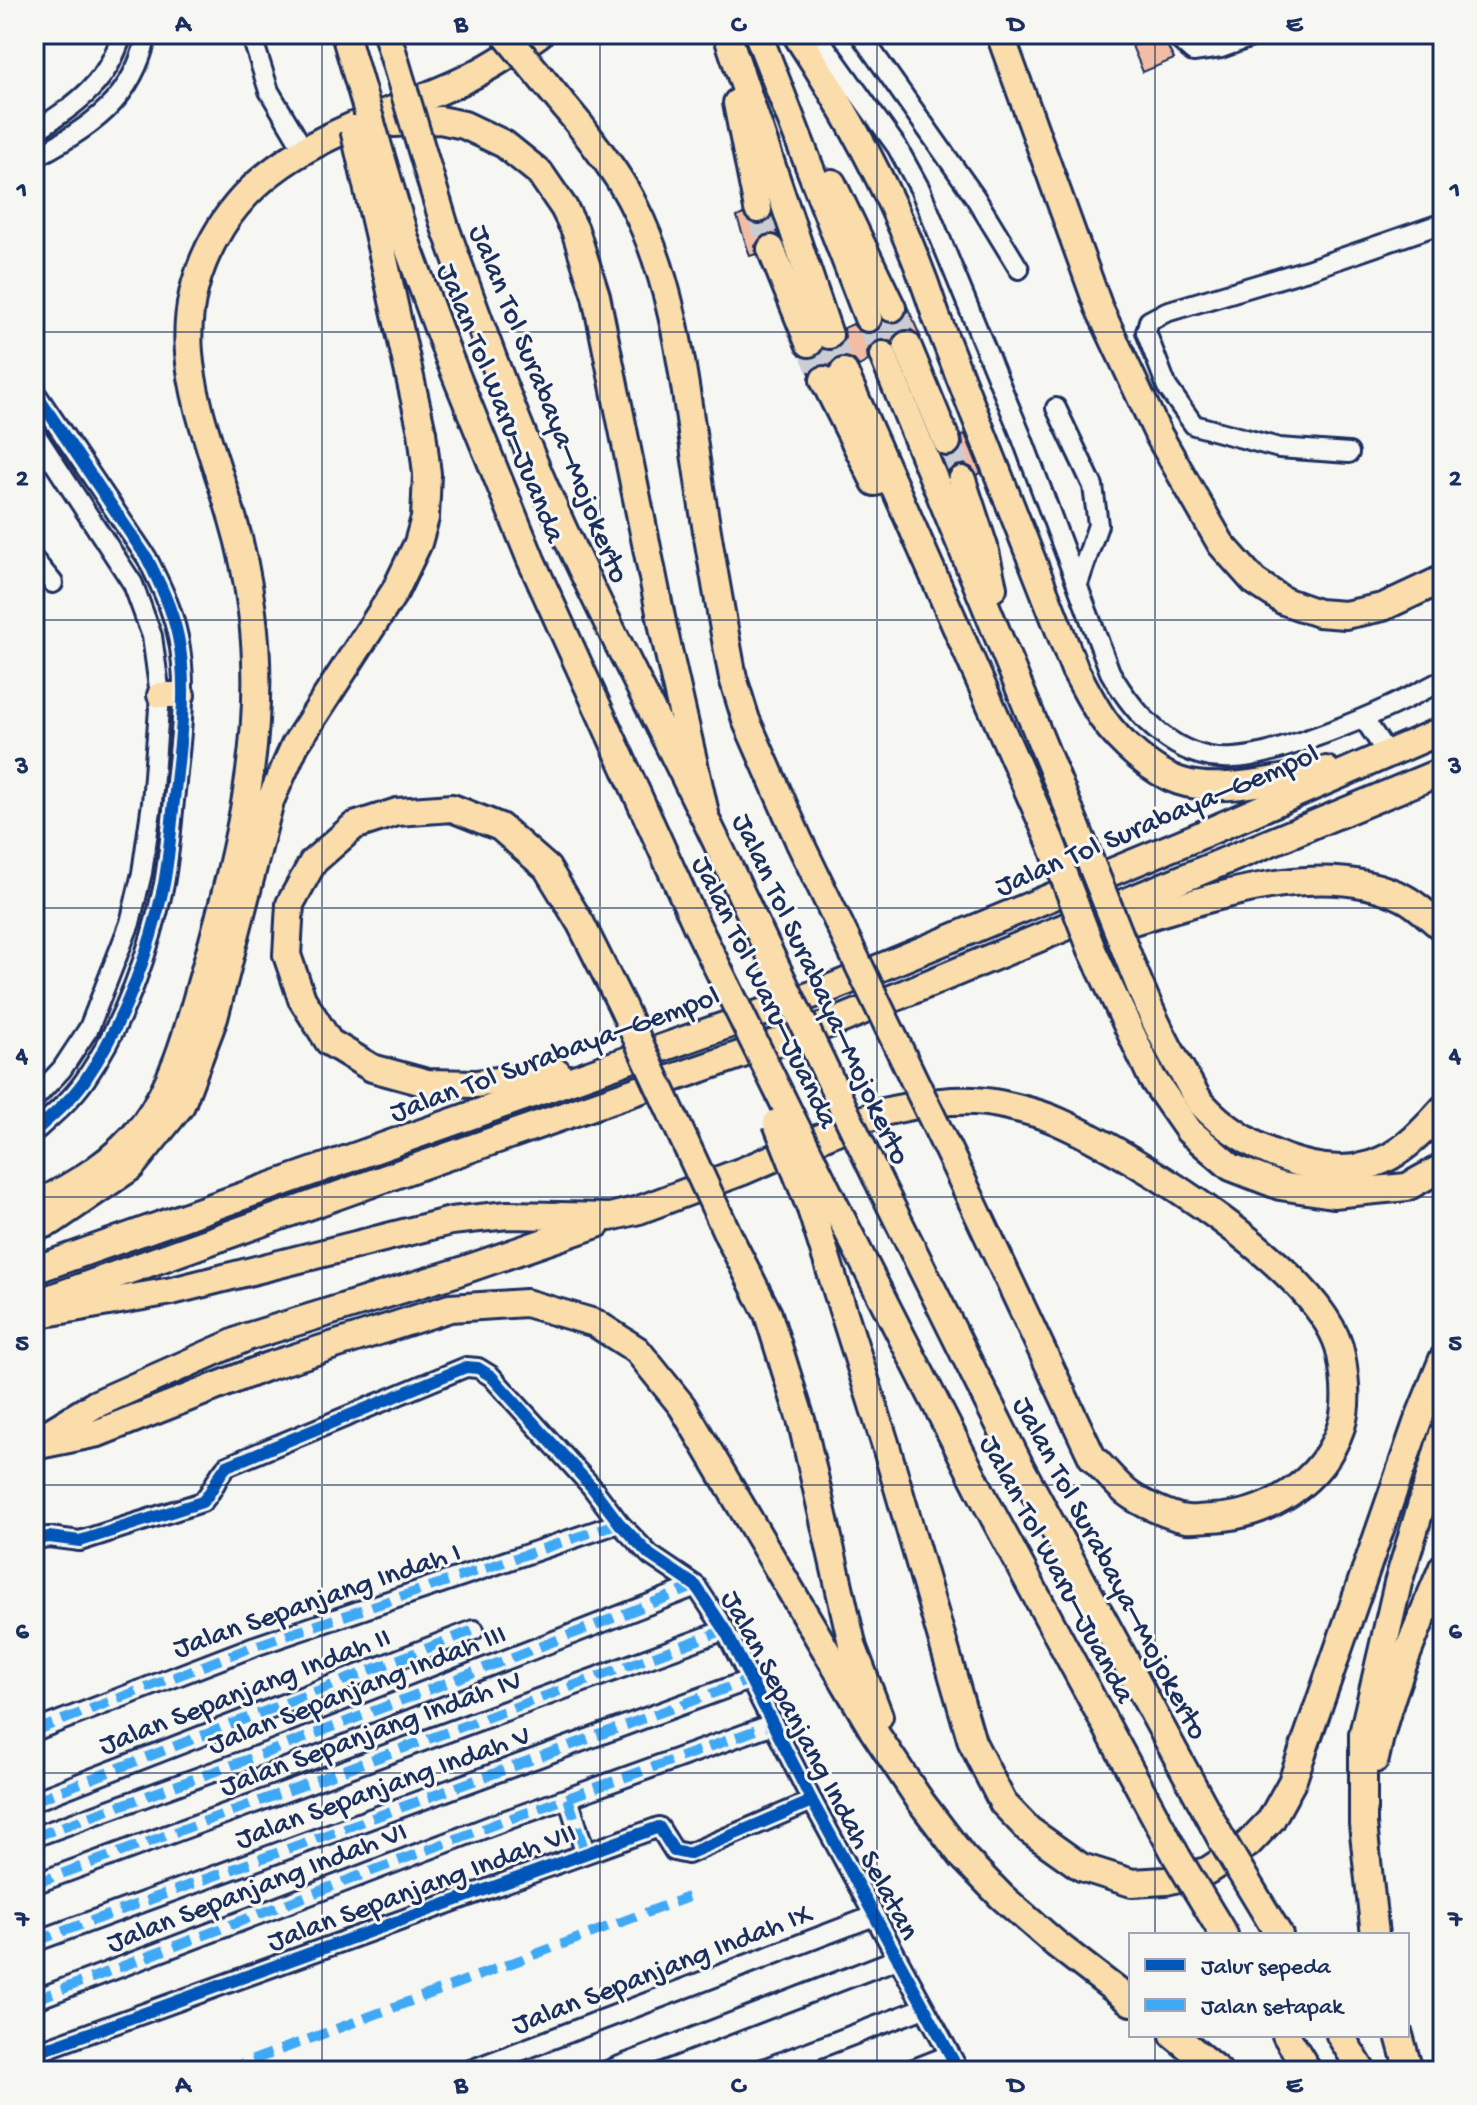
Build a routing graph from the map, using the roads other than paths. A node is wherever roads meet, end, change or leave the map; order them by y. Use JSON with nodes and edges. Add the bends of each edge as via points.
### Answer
{"nodes":[{"id":1,"x":122,"y":34,"type":"edge"},
{"id":2,"x":147,"y":34,"type":"edge"},
{"id":3,"x":251,"y":34,"type":"edge"},
{"id":4,"x":387,"y":34,"type":"edge"},
{"id":5,"x":505,"y":34,"type":"edge"},
{"id":6,"x":539,"y":34,"type":"edge"},
{"id":7,"x":724,"y":34,"type":"edge"},
{"id":8,"x":758,"y":34,"type":"edge"},
{"id":9,"x":796,"y":34,"type":"edge"},
{"id":10,"x":816,"y":34,"type":"edge"},
{"id":11,"x":860,"y":34,"type":"edge"},
{"id":12,"x":1000,"y":34,"type":"edge"},
{"id":13,"x":1173,"y":34,"type":"edge"},
{"id":14,"x":1260,"y":34,"type":"edge"},
{"id":15,"x":345,"y":36,"type":"edge"},
{"id":16,"x":925,"y":127,"type":"junction"},
{"id":17,"x":34,"y":132,"type":"edge"},
{"id":18,"x":331,"y":136,"type":"junction"},
{"id":19,"x":897,"y":147,"type":"junction"},
{"id":20,"x":304,"y":150,"type":"junction"},
{"id":21,"x":34,"y":158,"type":"edge"},
{"id":22,"x":758,"y":209,"type":"tunnel mouth"},
{"id":23,"x":1443,"y":223,"type":"edge"},
{"id":24,"x":394,"y":244,"type":"junction"},
{"id":25,"x":771,"y":249,"type":"tunnel mouth"},
{"id":26,"x":1019,"y":269,"type":"dead end"},
{"id":27,"x":880,"y":313,"type":"tunnel mouth"},
{"id":28,"x":907,"y":345,"type":"tunnel mouth"},
{"id":29,"x":883,"y":355,"type":"tunnel mouth"},
{"id":30,"x":834,"y":376,"type":"tunnel mouth"},
{"id":31,"x":34,"y":391,"type":"edge"},
{"id":32,"x":1056,"y":408,"type":"dead end"},
{"id":33,"x":34,"y":432,"type":"edge"},
{"id":34,"x":947,"y":442,"type":"tunnel mouth"},
{"id":35,"x":1349,"y":453,"type":"dead end"},
{"id":36,"x":962,"y":480,"type":"tunnel mouth"},
{"id":37,"x":34,"y":560,"type":"edge"},
{"id":38,"x":53,"y":583,"type":"dead end"},
{"id":39,"x":1078,"y":584,"type":"junction"},
{"id":40,"x":1438,"y":587,"type":"edge"},
{"id":41,"x":1007,"y":655,"type":"junction"},
{"id":42,"x":1443,"y":680,"type":"edge"},
{"id":43,"x":171,"y":695,"type":"junction"},
{"id":44,"x":1364,"y":719,"type":"junction"},
{"id":45,"x":1443,"y":730,"type":"edge"},
{"id":46,"x":1381,"y":759,"type":"junction"},
{"id":47,"x":1443,"y":771,"type":"edge"},
{"id":48,"x":705,"y":813,"type":"junction"},
{"id":49,"x":1443,"y":928,"type":"edge"},
{"id":50,"x":997,"y":957,"type":"junction"},
{"id":51,"x":677,"y":1041,"type":"junction"},
{"id":52,"x":34,"y":1099,"type":"edge"},
{"id":53,"x":1443,"y":1109,"type":"edge"},
{"id":54,"x":34,"y":1132,"type":"edge"},
{"id":55,"x":1443,"y":1167,"type":"edge"},
{"id":56,"x":822,"y":1204,"type":"junction"},
{"id":57,"x":34,"y":1206,"type":"edge"},
{"id":58,"x":639,"y":1210,"type":"junction"},
{"id":59,"x":34,"y":1228,"type":"edge"},
{"id":60,"x":34,"y":1270,"type":"edge"},
{"id":61,"x":34,"y":1305,"type":"edge"},
{"id":62,"x":34,"y":1315,"type":"edge"},
{"id":63,"x":1443,"y":1359,"type":"edge"},
{"id":64,"x":1443,"y":1434,"type":"edge"},
{"id":65,"x":34,"y":1444,"type":"edge"},
{"id":66,"x":619,"y":1523,"type":"junction"},
{"id":67,"x":34,"y":1539,"type":"edge"},
{"id":68,"x":1443,"y":1567,"type":"edge"},
{"id":69,"x":696,"y":1586,"type":"junction"},
{"id":70,"x":474,"y":1630,"type":"dead end"},
{"id":71,"x":725,"y":1630,"type":"junction"},
{"id":72,"x":749,"y":1680,"type":"junction"},
{"id":73,"x":773,"y":1724,"type":"junction"},
{"id":74,"x":34,"y":1731,"type":"edge"},
{"id":75,"x":568,"y":1798,"type":"junction"},
{"id":76,"x":34,"y":1801,"type":"edge"},
{"id":77,"x":812,"y":1801,"type":"junction"},
{"id":78,"x":921,"y":1802,"type":"junction"},
{"id":79,"x":1363,"y":1824,"type":"junction"},
{"id":80,"x":34,"y":1837,"type":"edge"},
{"id":81,"x":585,"y":1852,"type":"junction"},
{"id":82,"x":34,"y":1884,"type":"edge"},
{"id":83,"x":874,"y":1916,"type":"junction"},
{"id":84,"x":1223,"y":1933,"type":"edge"},
{"id":85,"x":1278,"y":1933,"type":"edge"},
{"id":86,"x":1375,"y":1933,"type":"edge"},
{"id":87,"x":34,"y":1942,"type":"edge"},
{"id":88,"x":897,"y":1959,"type":"junction"},
{"id":89,"x":34,"y":2000,"type":"edge"},
{"id":90,"x":1129,"y":2000,"type":"edge"},
{"id":91,"x":924,"y":2008,"type":"junction"},
{"id":92,"x":1176,"y":2037,"type":"edge"},
{"id":93,"x":1287,"y":2037,"type":"edge"},
{"id":94,"x":1341,"y":2037,"type":"edge"},
{"id":95,"x":1400,"y":2037,"type":"edge"},
{"id":96,"x":34,"y":2053,"type":"edge"},
{"id":97,"x":954,"y":2063,"type":"edge"},
{"id":98,"x":468,"y":2071,"type":"edge"},
{"id":99,"x":607,"y":2071,"type":"edge"},
{"id":100,"x":758,"y":2071,"type":"edge"},
{"id":101,"x":909,"y":2071,"type":"edge"},
{"id":102,"x":1218,"y":2071,"type":"edge"},
{"id":103,"x":1308,"y":2071,"type":"edge"},
{"id":104,"x":1362,"y":2071,"type":"edge"},
{"id":105,"x":1409,"y":2071,"type":"edge"}],
"edges":[{"from":1,"to":17,"type":"street","via":[[105,75]]},
{"from":2,"to":21,"type":"street","via":[[122,94],[84,129]]},
{"from":3,"to":20,"type":"street","via":[[269,91]]},
{"from":4,"to":48,"type":"highway","name":"Jalan Tol Surabaya–Mojokerto","bridge":true,"via":[[445,227],[509,400],[627,664]]},
{"from":5,"to":58,"type":"highway","bridge":true,"via":[[580,125],[634,206],[657,265],[685,386],[733,678],[746,720],[800,843],[954,1163],[1092,1457],[1127,1493],[1186,1519],[1237,1517],[1293,1492],[1333,1444],[1341,1425],[1341,1354],[1332,1328],[1312,1300],[1272,1261],[1183,1193],[1054,1119],[996,1103],[950,1101],[902,1107]]},
{"from":6,"to":18,"type":"highway","via":[[481,72]]},
{"from":7,"to":22,"type":"highway"},
{"from":7,"to":25,"type":"highway","via":[[819,339]]},
{"from":8,"to":27,"type":"highway","via":[[779,89],[848,215]]},
{"from":9,"to":46,"type":"highway","via":[[895,212],[923,274],[1075,670],[1103,720],[1137,757],[1178,781],[1212,786],[1265,782]]},
{"from":10,"to":19,"type":"street"},
{"from":11,"to":16,"type":"street"},
{"from":12,"to":40,"type":"highway","via":[[1099,308],[1158,434],[1221,544],[1254,581],[1284,601],[1318,613],[1345,615],[1383,607]]},
{"from":13,"to":14,"type":"street","via":[[1193,52]]},
{"from":15,"to":24,"type":"highway","name":"Jalan Tol Waru–Juanda","bridge":true},
{"from":16,"to":19,"type":"street"},
{"from":16,"to":26,"type":"street"},
{"from":18,"to":20,"type":"highway"},
{"from":18,"to":48,"type":"highway","via":[[419,120],[464,125],[525,159],[564,208],[596,296]]},
{"from":19,"to":39,"type":"street","via":[[926,202]]},
{"from":20,"to":57,"type":"highway","via":[[257,182],[236,205],[206,255],[189,308],[198,415],[243,559],[256,647],[257,721],[228,890],[170,1081],[143,1125],[107,1162]]},
{"from":23,"to":35,"type":"street","via":[[1149,321],[1146,332],[1167,387],[1194,425],[1279,448]]},
{"from":24,"to":56,"type":"highway","name":"Jalan Tol Waru–Juanda","bridge":true},
{"from":24,"to":59,"type":"highway","via":[[427,474],[418,543],[395,591],[295,745],[270,801],[214,1018],[181,1105],[131,1167]]},
{"from":28,"to":34,"type":"highway"},
{"from":29,"to":41,"type":"highway"},
{"from":30,"to":55,"type":"highway","bridge":true,"via":[[957,628],[1092,950],[1152,1078],[1189,1131],[1231,1167],[1280,1186],[1333,1194],[1407,1187]]},
{"from":31,"to":43,"type":"street","via":[[161,585],[179,641]]},
{"from":32,"to":39,"type":"street","via":[[1093,486],[1098,525]]},
{"from":33,"to":43,"type":"street","via":[[133,584]]},
{"from":36,"to":41,"type":"highway","via":[[984,547]]},
{"from":37,"to":38,"type":"street"},
{"from":39,"to":44,"type":"street","via":[[1119,688],[1148,725],[1181,745],[1214,757],[1241,757]]},
{"from":41,"to":53,"type":"highway","bridge":true,"via":[[1148,1009],[1202,1104],[1240,1135],[1287,1160],[1335,1170],[1382,1161],[1420,1135]]},
{"from":42,"to":44,"type":"street"},
{"from":43,"to":52,"type":"street","via":[[130,923],[89,1028]]},
{"from":43,"to":54,"type":"street","via":[[179,750],[164,883],[149,940],[108,1041],[84,1082]]},
{"from":44,"to":46,"type":"street"},
{"from":45,"to":46,"type":"highway","name":"Jalan Tol Surabaya–Gempol"},
{"from":46,"to":51,"type":"highway","name":"Jalan Tol Surabaya–Gempol","via":[[826,990]]},
{"from":47,"to":50,"type":"highway","name":"Jalan Tol Surabaya–Gempol"},
{"from":48,"to":85,"type":"highway","name":"Jalan Tol Surabaya–Mojokerto","bridge":true,"via":[[1021,1468],[1125,1665]]},
{"from":49,"to":50,"type":"highway","via":[[1405,898],[1353,880],[1299,880]]},
{"from":50,"to":61,"type":"highway","name":"Jalan Tol Surabaya–Gempol","via":[[838,1021]]},
{"from":51,"to":60,"type":"highway","name":"Jalan Tol Surabaya–Gempol"},
{"from":51,"to":78,"type":"highway","bridge":true,"via":[[552,1073],[476,1084],[427,1083],[372,1068],[329,1042],[302,999],[287,955],[290,904],[313,862],[354,826],[397,812],[452,808],[500,827],[547,868],[622,1006],[729,1237],[768,1314],[802,1423],[853,1648],[879,1717]]},
{"from":56,"to":63,"type":"highway","via":[[830,1265],[972,1742],[1003,1803],[1029,1830],[1081,1867],[1132,1883],[1207,1871],[1248,1844],[1271,1820],[1292,1782]]},
{"from":56,"to":84,"type":"highway","name":"Jalan Tol Waru–Juanda","bridge":true},
{"from":58,"to":62,"type":"highway","via":[[610,1217],[508,1215],[451,1221],[172,1291]]},
{"from":58,"to":65,"type":"highway","via":[[247,1337],[96,1404]]},
{"from":64,"to":79,"type":"highway","via":[[1398,1583],[1363,1734]]},
{"from":65,"to":78,"type":"highway","via":[[98,1433],[266,1367],[450,1308],[526,1303],[595,1323],[637,1350],[682,1406]]},
{"from":66,"to":67,"type":"street","name":"Jalan Sepanjang Indah Selatan","via":[[491,1376],[466,1367],[227,1466],[202,1502],[80,1541]]},
{"from":66,"to":69,"type":"street","name":"Jalan Sepanjang Indah Selatan","via":[[650,1555]]},
{"from":66,"to":74,"type":"street","name":"Jalan Sepanjang Indah I","via":[[255,1646]]},
{"from":68,"to":79,"type":"highway","via":[[1380,1734]]},
{"from":69,"to":71,"type":"street","name":"Jalan Sepanjang Indah Selatan"},
{"from":69,"to":80,"type":"street","name":"Jalan Sepanjang Indah III"},
{"from":70,"to":76,"type":"street","name":"Jalan Sepanjang Indah II"},
{"from":71,"to":72,"type":"street","name":"Jalan Sepanjang Indah Selatan"},
{"from":71,"to":82,"type":"street","name":"Jalan Sepanjang Indah IV"},
{"from":72,"to":73,"type":"street","name":"Jalan Sepanjang Indah Selatan"},
{"from":72,"to":87,"type":"street","name":"Jalan Sepanjang Indah V"},
{"from":73,"to":75,"type":"street","name":"Jalan Sepanjang Indah VI"},
{"from":73,"to":77,"type":"street","name":"Jalan Sepanjang Indah Selatan"},
{"from":75,"to":81,"type":"street"},
{"from":75,"to":89,"type":"street","name":"Jalan Sepanjang Indah VI"},
{"from":77,"to":81,"type":"street","name":"Jalan Sepanjang Indah VII","via":[[688,1854],[674,1851],[659,1827]]},
{"from":77,"to":83,"type":"street","name":"Jalan Sepanjang Indah Selatan"},
{"from":78,"to":90,"type":"highway","via":[[1002,1897]]},
{"from":79,"to":86,"type":"highway"},
{"from":81,"to":96,"type":"street","name":"Jalan Sepanjang Indah VII"},
{"from":83,"to":88,"type":"street","name":"Jalan Sepanjang Indah Selatan"},
{"from":83,"to":98,"type":"street","name":"Jalan Sepanjang Indah IX"},
{"from":88,"to":91,"type":"street","name":"Jalan Sepanjang Indah Selatan"},
{"from":88,"to":99,"type":"street"},
{"from":91,"to":97,"type":"street","name":"Jalan Sepanjang Indah Selatan"},
{"from":91,"to":100,"type":"street"},
{"from":92,"to":102,"type":"highway"},
{"from":93,"to":103,"type":"highway"},
{"from":94,"to":104,"type":"highway"},
{"from":95,"to":105,"type":"highway"},
{"from":97,"to":101,"type":"street"}]}
